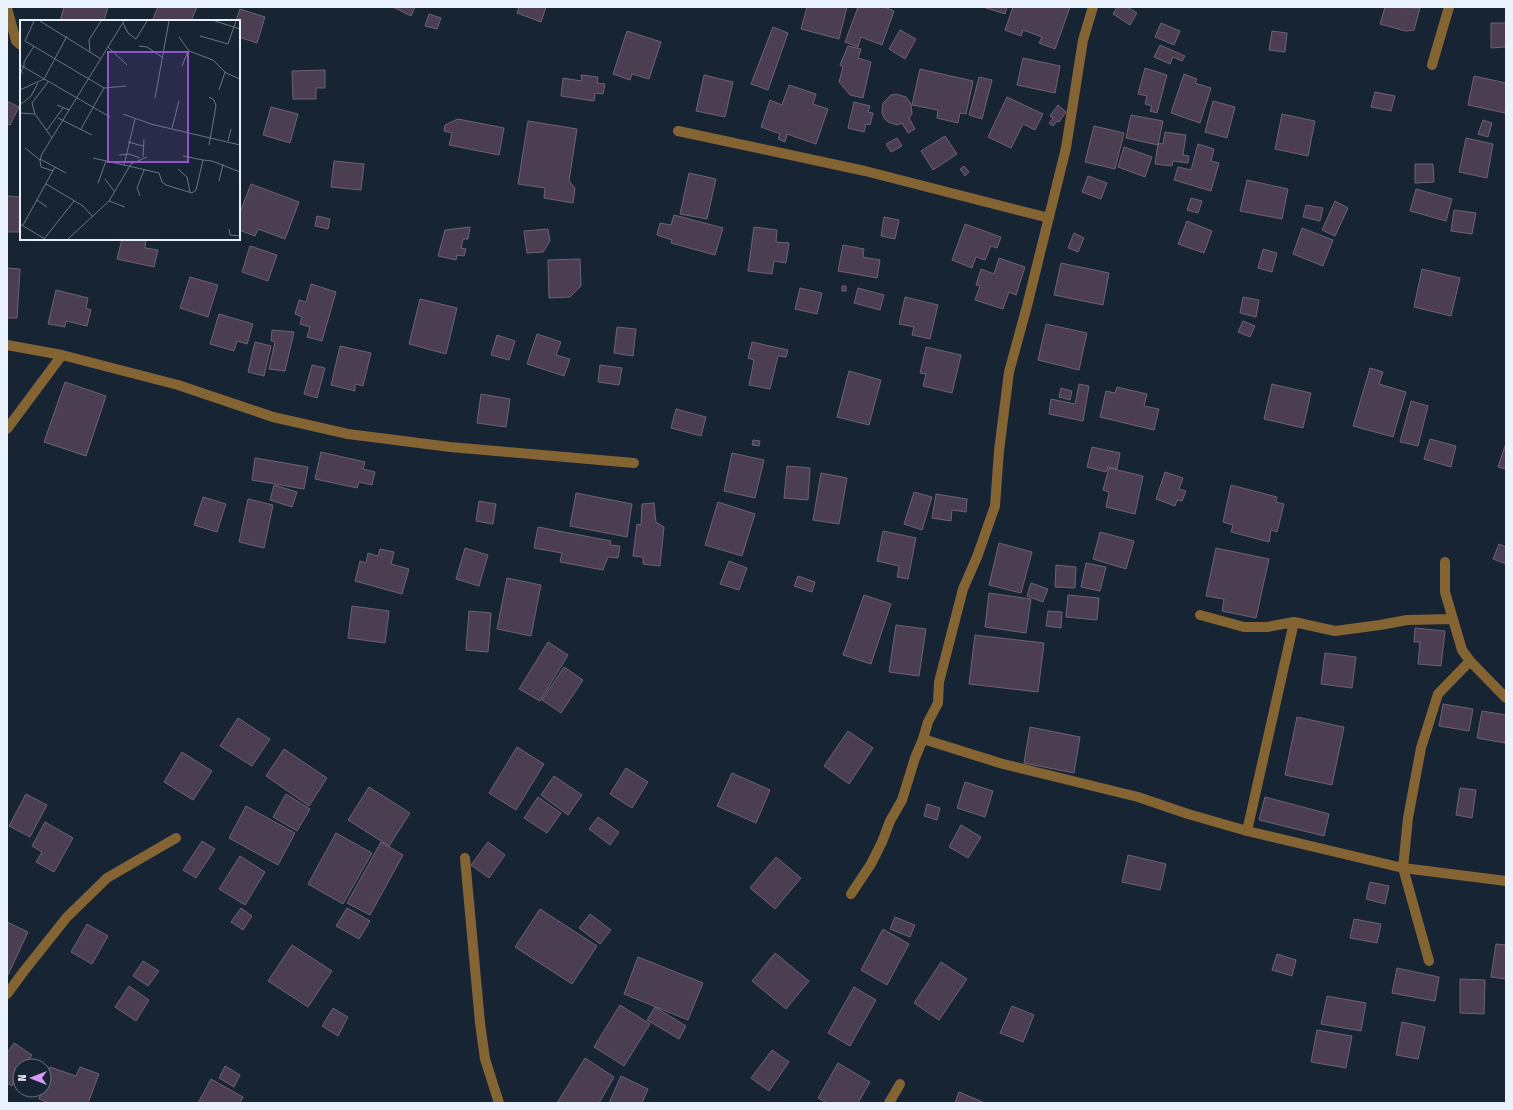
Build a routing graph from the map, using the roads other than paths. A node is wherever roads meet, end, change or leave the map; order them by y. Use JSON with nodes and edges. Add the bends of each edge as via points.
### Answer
{"nodes":[{"id":1,"x":1093,"y":7,"type":"edge"},
{"id":2,"x":1450,"y":7,"type":"edge"},
{"id":3,"x":7,"y":8,"type":"edge"},
{"id":4,"x":20,"y":44,"type":"edge"},
{"id":5,"x":1432,"y":65,"type":"dead end"},
{"id":6,"x":678,"y":131,"type":"dead end"},
{"id":7,"x":1049,"y":218,"type":"junction"},
{"id":8,"x":7,"y":345,"type":"edge"},
{"id":9,"x":62,"y":355,"type":"junction"},
{"id":10,"x":7,"y":429,"type":"edge"},
{"id":11,"x":634,"y":463,"type":"dead end"},
{"id":12,"x":1445,"y":562,"type":"dead end"},
{"id":13,"x":1200,"y":615,"type":"dead end"},
{"id":14,"x":1453,"y":619,"type":"junction"},
{"id":15,"x":1294,"y":622,"type":"junction"},
{"id":16,"x":1470,"y":661,"type":"junction"},
{"id":17,"x":1506,"y":698,"type":"edge"},
{"id":18,"x":923,"y":739,"type":"junction"},
{"id":19,"x":1247,"y":831,"type":"junction"},
{"id":20,"x":176,"y":838,"type":"dead end"},
{"id":21,"x":465,"y":858,"type":"dead end"},
{"id":22,"x":1403,"y":868,"type":"junction"},
{"id":23,"x":1506,"y":881,"type":"edge"},
{"id":24,"x":851,"y":894,"type":"dead end"},
{"id":25,"x":1429,"y":961,"type":"dead end"},
{"id":26,"x":7,"y":994,"type":"edge"},
{"id":27,"x":900,"y":1084,"type":"dead end"},
{"id":28,"x":499,"y":1103,"type":"edge"},
{"id":29,"x":889,"y":1103,"type":"edge"}],
"edges":[{"from":1,"to":7,"type":"street","via":[[1083,40],[1066,148]]},
{"from":2,"to":5,"type":"street"},
{"from":3,"to":4,"type":"street","via":[[16,41]]},
{"from":6,"to":7,"type":"street","via":[[865,171]]},
{"from":7,"to":18,"type":"street","via":[[1009,372],[995,506],[963,589],[939,682],[938,703]]},
{"from":8,"to":9,"type":"street"},
{"from":9,"to":10,"type":"street"},
{"from":9,"to":11,"type":"street","via":[[178,385],[273,417],[348,434],[450,447]]},
{"from":12,"to":14,"type":"street","via":[[1445,592]]},
{"from":13,"to":15,"type":"street","via":[[1244,627],[1267,627]]},
{"from":14,"to":15,"type":"street","via":[[1407,620],[1335,631]]},
{"from":14,"to":16,"type":"street","via":[[1462,650]]},
{"from":15,"to":19,"type":"street"},
{"from":16,"to":17,"type":"street"},
{"from":16,"to":22,"type":"street","via":[[1438,694],[1421,748],[1408,818]]},
{"from":18,"to":19,"type":"street","via":[[1003,764],[1138,797]]},
{"from":18,"to":24,"type":"street","via":[[902,800],[871,864]]},
{"from":19,"to":22,"type":"street"},
{"from":20,"to":26,"type":"street","via":[[107,878],[67,917]]},
{"from":21,"to":28,"type":"street","via":[[480,1023],[485,1059]]},
{"from":22,"to":23,"type":"street"},
{"from":22,"to":25,"type":"street"},
{"from":27,"to":29,"type":"street"}]}
